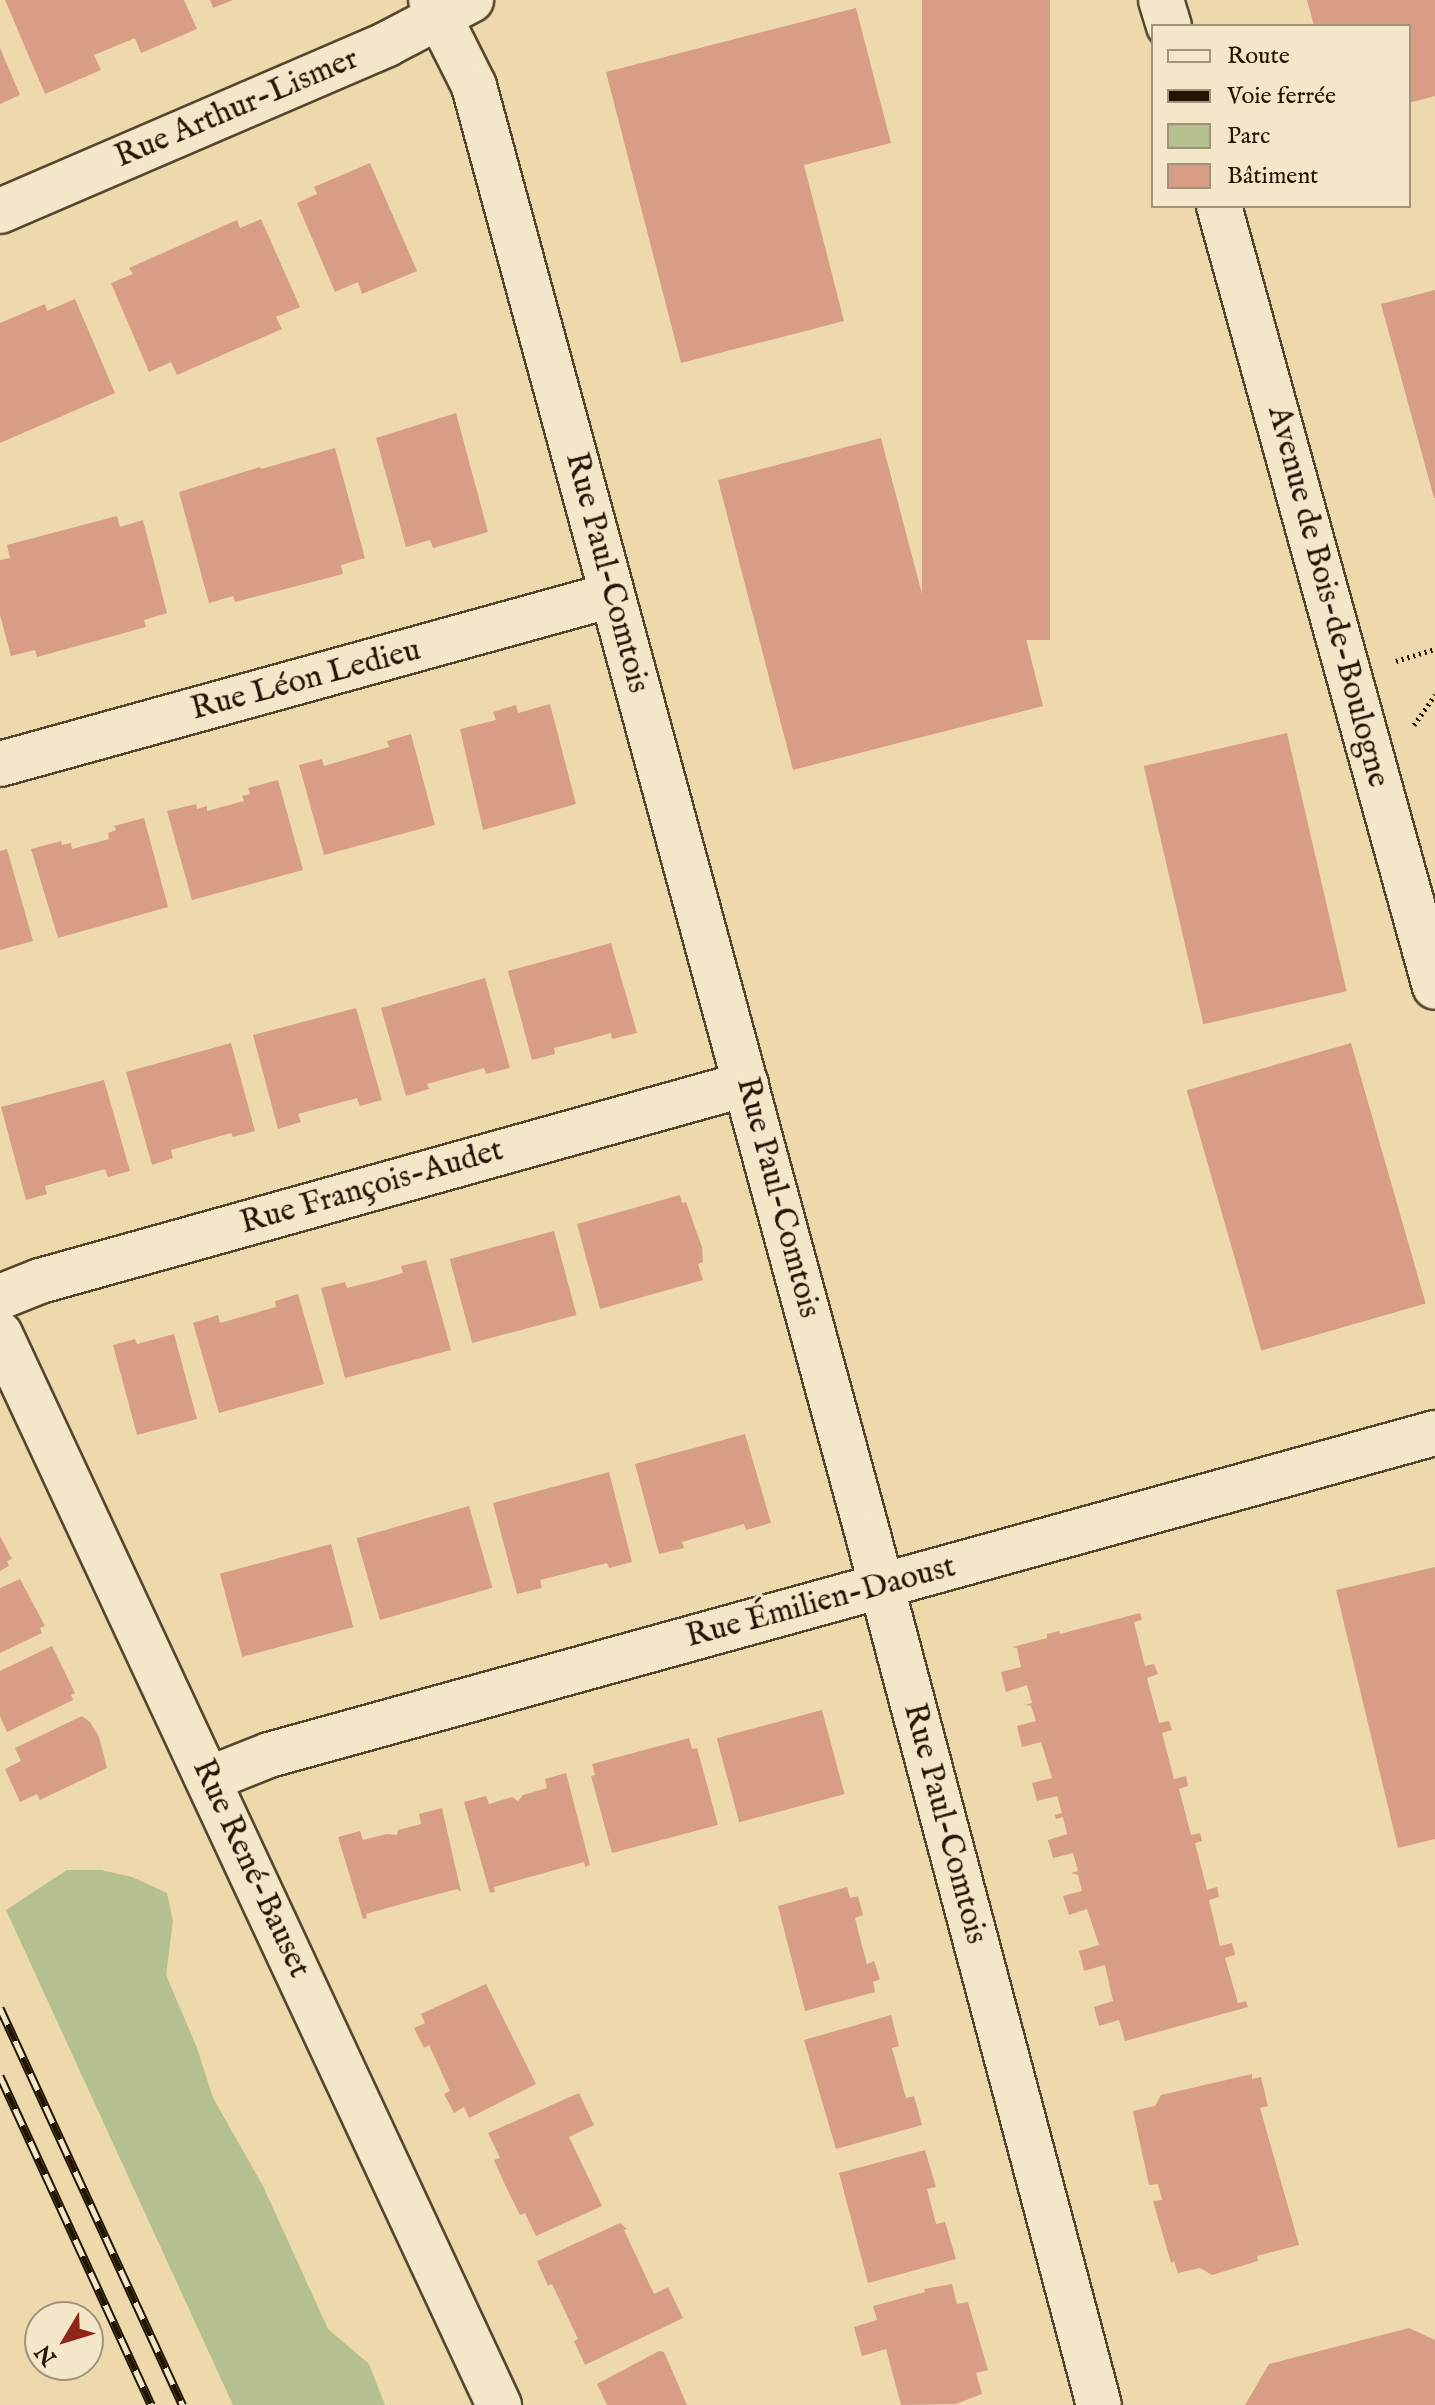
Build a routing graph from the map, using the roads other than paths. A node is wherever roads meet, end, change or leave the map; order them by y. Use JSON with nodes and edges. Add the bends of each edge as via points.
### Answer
{"nodes":[{"id":1,"x":1161,"y":0,"type":"edge"},
{"id":2,"x":447,"y":5,"type":"edge"},
{"id":3,"x":1168,"y":24,"type":"edge"},
{"id":4,"x":1220,"y":208,"type":"edge"},
{"id":5,"x":0,"y":211,"type":"edge"},
{"id":6,"x":612,"y":595,"type":"junction"},
{"id":7,"x":0,"y":764,"type":"edge"},
{"id":8,"x":1435,"y":987,"type":"edge"},
{"id":9,"x":746,"y":1084,"type":"junction"},
{"id":10,"x":0,"y":1297,"type":"edge"},
{"id":11,"x":0,"y":1334,"type":"edge"},
{"id":12,"x":1435,"y":1433,"type":"edge"},
{"id":13,"x":882,"y":1587,"type":"junction"},
{"id":14,"x":209,"y":1779,"type":"junction"},
{"id":15,"x":499,"y":2405,"type":"edge"},
{"id":16,"x":1099,"y":2405,"type":"edge"}],
"edges":[{"from":1,"to":3,"type":"street"},
{"from":2,"to":5,"type":"street","name":"Rue Arthur-Lismer","via":[[387,44]]},
{"from":2,"to":6,"type":"street","name":"Rue Paul-Comtois","via":[[474,86]]},
{"from":4,"to":8,"type":"street","name":"Avenue de Bois-de-Boulogne"},
{"from":6,"to":7,"type":"street","name":"Rue Léon Ledieu"},
{"from":6,"to":9,"type":"street","name":"Rue Paul-Comtois"},
{"from":9,"to":10,"type":"street","name":"Rue François-Audet","via":[[55,1276]]},
{"from":9,"to":13,"type":"street","name":"Rue Paul-Comtois"},
{"from":11,"to":14,"type":"street","name":"Rue René-Bauset"},
{"from":12,"to":13,"type":"street","name":"Rue Émilien-Daoust"},
{"from":13,"to":14,"type":"street","name":"Rue Émilien-Daoust","via":[[262,1757]]},
{"from":13,"to":16,"type":"street","name":"Rue Paul-Comtois"},
{"from":14,"to":15,"type":"street","name":"Rue René-Bauset"}]}
